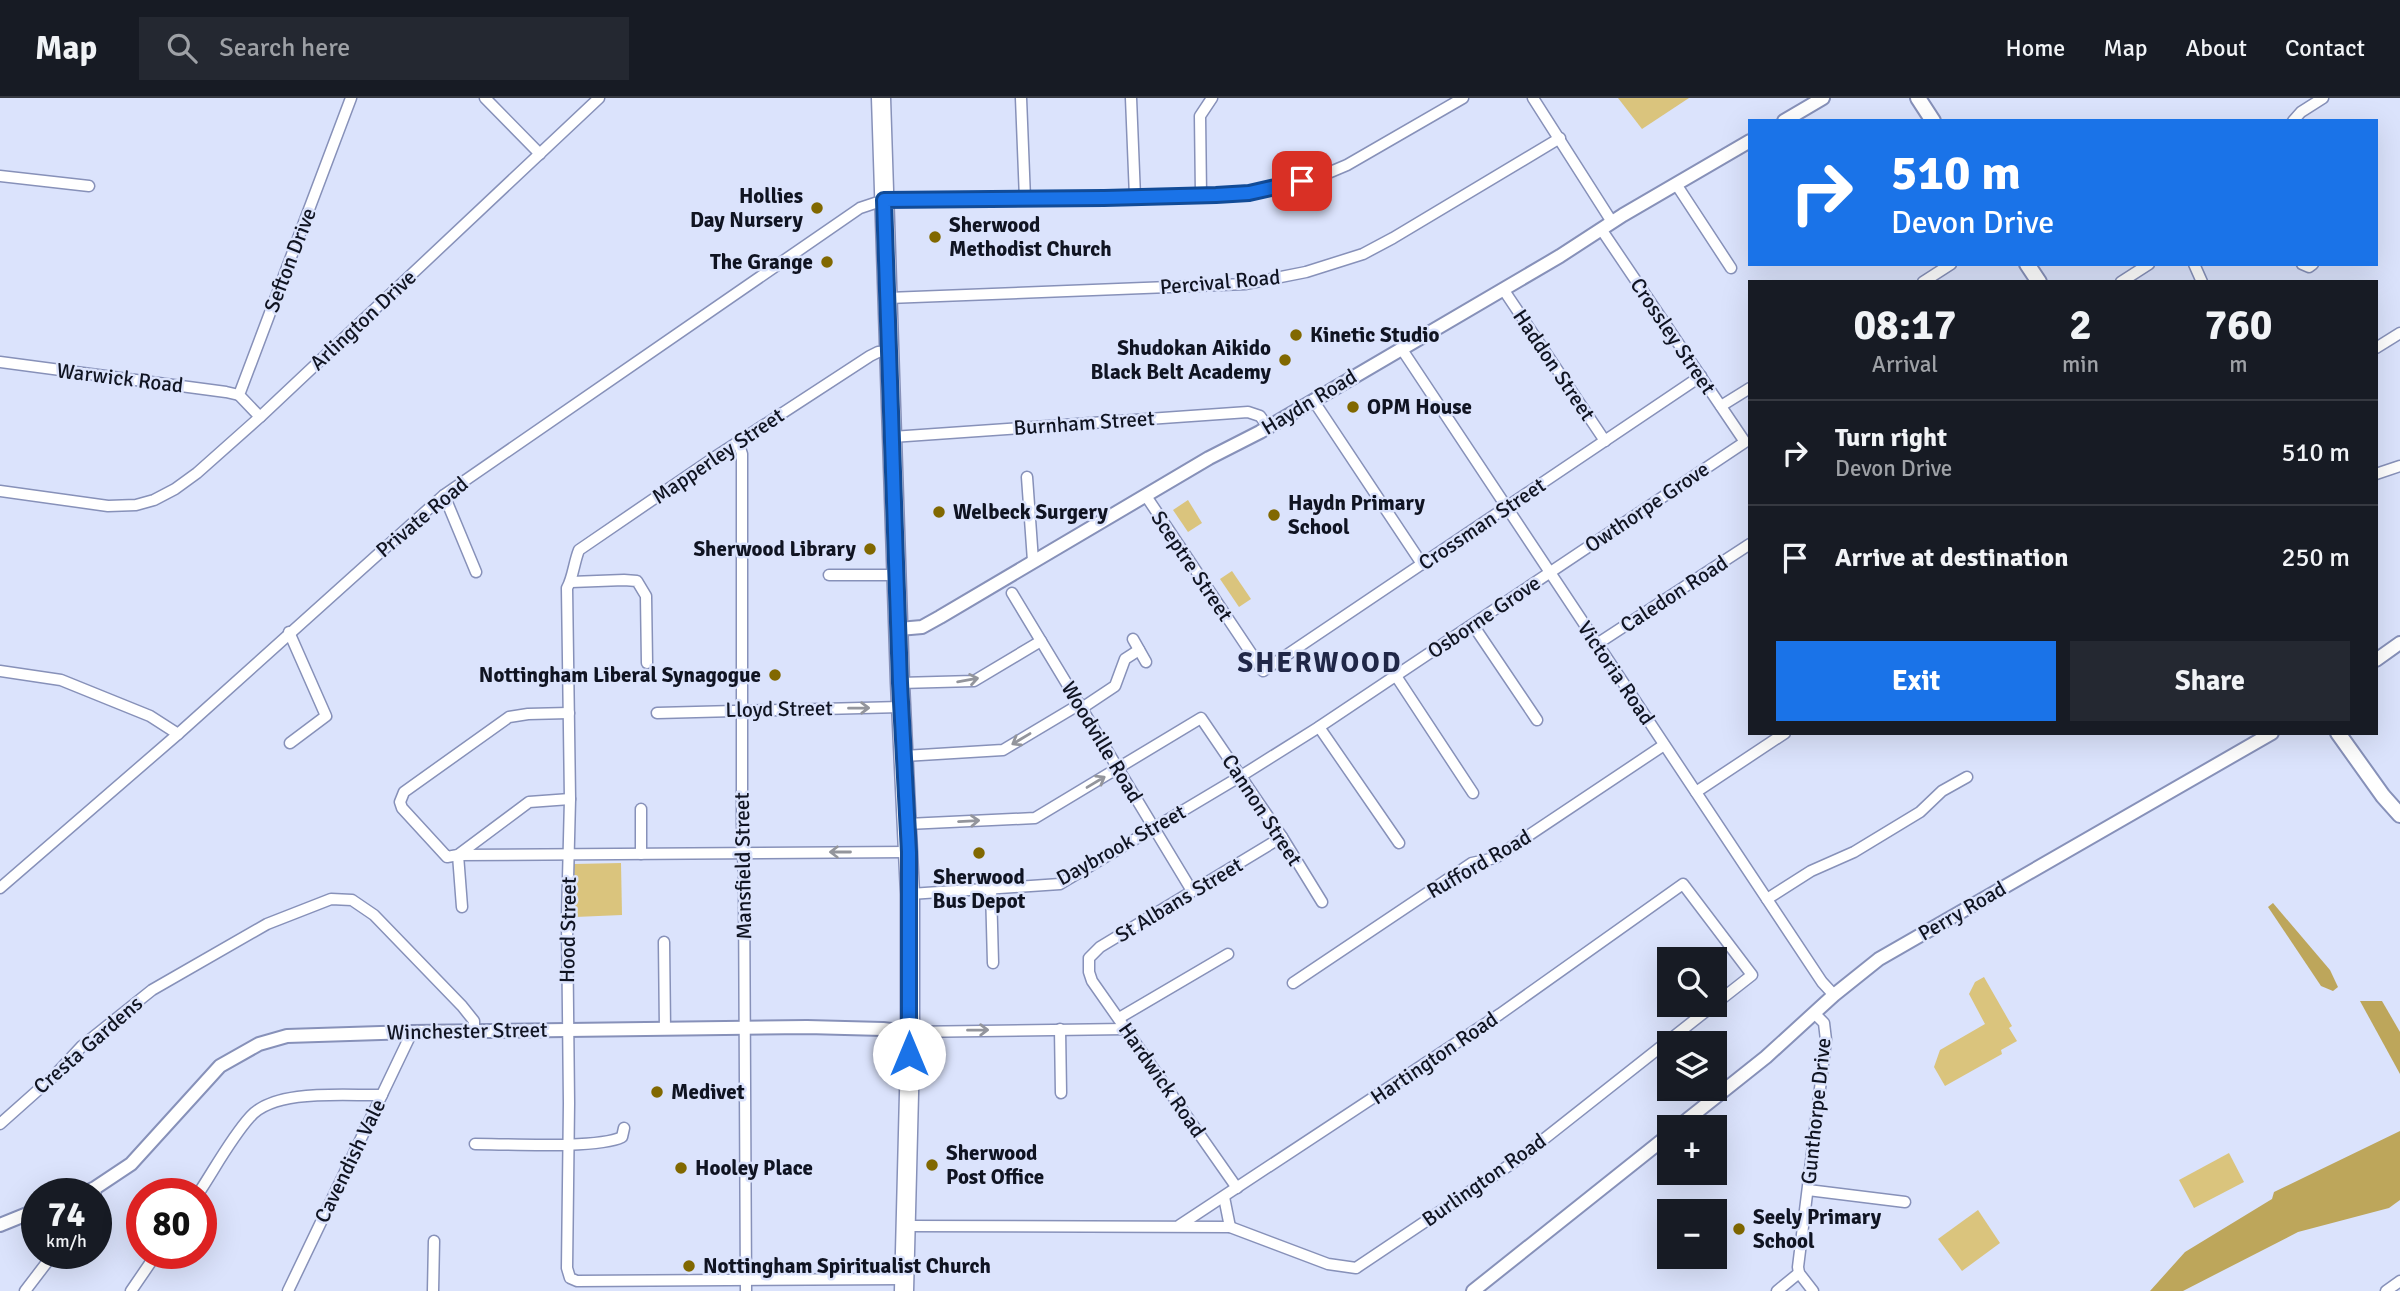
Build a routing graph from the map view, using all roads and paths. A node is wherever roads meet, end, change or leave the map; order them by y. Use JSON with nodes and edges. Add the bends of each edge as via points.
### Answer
{"nodes":[{"id":1,"x":351,"y":98,"type":"edge"},
{"id":2,"x":485,"y":98,"type":"edge"},
{"id":3,"x":599,"y":98,"type":"edge"},
{"id":4,"x":881,"y":98,"type":"edge"},
{"id":5,"x":1021,"y":98,"type":"edge"},
{"id":6,"x":1131,"y":98,"type":"edge"},
{"id":7,"x":1212,"y":98,"type":"edge"},
{"id":8,"x":1463,"y":98,"type":"edge"},
{"id":9,"x":1533,"y":98,"type":"edge"},
{"id":10,"x":1823,"y":98,"type":"edge"},
{"id":11,"x":1918,"y":98,"type":"edge"},
{"id":12,"x":2323,"y":98,"type":"edge"},
{"id":13,"x":1787,"y":119,"type":"edge"},
{"id":14,"x":1932,"y":119,"type":"edge"},
{"id":15,"x":2295,"y":119,"type":"edge"},
{"id":16,"x":1560,"y":138,"type":"junction"},
{"id":17,"x":1748,"y":142,"type":"edge"},
{"id":18,"x":540,"y":154,"type":"junction"},
{"id":19,"x":0,"y":176,"type":"edge"},
{"id":20,"x":1676,"y":184,"type":"junction"},
{"id":21,"x":89,"y":186,"type":"dead end"},
{"id":22,"x":1201,"y":195,"type":"junction"},
{"id":23,"x":1135,"y":197,"type":"junction"},
{"id":24,"x":1025,"y":199,"type":"junction"},
{"id":25,"x":884,"y":200,"type":"junction"},
{"id":26,"x":1607,"y":226,"type":"junction"},
{"id":27,"x":1948,"y":266,"type":"edge"},
{"id":28,"x":2146,"y":266,"type":"edge"},
{"id":29,"x":1731,"y":268,"type":"dead end"},
{"id":30,"x":1926,"y":280,"type":"edge"},
{"id":31,"x":2124,"y":280,"type":"edge"},
{"id":32,"x":1503,"y":289,"type":"junction"},
{"id":33,"x":888,"y":298,"type":"junction"},
{"id":34,"x":2400,"y":332,"type":"edge"},
{"id":35,"x":2378,"y":347,"type":"edge"},
{"id":36,"x":1401,"y":348,"type":"junction"},
{"id":37,"x":890,"y":351,"type":"junction"},
{"id":38,"x":0,"y":362,"type":"edge"},
{"id":39,"x":1700,"y":376,"type":"junction"},
{"id":40,"x":1748,"y":389,"type":"edge"},
{"id":41,"x":239,"y":395,"type":"junction"},
{"id":42,"x":1314,"y":401,"type":"junction"},
{"id":43,"x":1721,"y":406,"type":"junction"},
{"id":44,"x":260,"y":416,"type":"junction"},
{"id":45,"x":1268,"y":427,"type":"junction"},
{"id":46,"x":892,"y":437,"type":"junction"},
{"id":47,"x":1605,"y":441,"type":"junction"},
{"id":48,"x":738,"y":442,"type":"junction"},
{"id":49,"x":1745,"y":442,"type":"joint"},
{"id":50,"x":2400,"y":466,"type":"edge"},
{"id":51,"x":2378,"y":473,"type":"edge"},
{"id":52,"x":1027,"y":477,"type":"dead end"},
{"id":53,"x":0,"y":491,"type":"edge"},
{"id":54,"x":444,"y":495,"type":"junction"},
{"id":55,"x":1146,"y":496,"type":"junction"},
{"id":56,"x":1506,"y":507,"type":"junction"},
{"id":57,"x":1748,"y":545,"type":"edge"},
{"id":58,"x":1033,"y":561,"type":"junction"},
{"id":59,"x":1422,"y":564,"type":"junction"},
{"id":60,"x":476,"y":572,"type":"dead end"},
{"id":61,"x":1550,"y":573,"type":"junction"},
{"id":62,"x":829,"y":575,"type":"dead end"},
{"id":63,"x":897,"y":575,"type":"junction"},
{"id":64,"x":571,"y":582,"type":"junction"},
{"id":65,"x":1012,"y":593,"type":"dead end"},
{"id":66,"x":1473,"y":625,"type":"junction"},
{"id":67,"x":899,"y":629,"type":"junction"},
{"id":68,"x":289,"y":632,"type":"junction"},
{"id":69,"x":1133,"y":639,"type":"dead end"},
{"id":70,"x":1041,"y":641,"type":"junction"},
{"id":71,"x":2400,"y":643,"type":"edge"},
{"id":72,"x":1597,"y":644,"type":"junction"},
{"id":73,"x":1139,"y":650,"type":"junction"},
{"id":74,"x":2378,"y":659,"type":"edge"},
{"id":75,"x":1146,"y":662,"type":"dead end"},
{"id":76,"x":647,"y":663,"type":"dead end"},
{"id":77,"x":0,"y":671,"type":"edge"},
{"id":78,"x":1263,"y":671,"type":"joint"},
{"id":79,"x":1396,"y":676,"type":"junction"},
{"id":80,"x":900,"y":683,"type":"junction"},
{"id":81,"x":1081,"y":706,"type":"junction"},
{"id":82,"x":901,"y":707,"type":"junction"},
{"id":83,"x":741,"y":710,"type":"junction"},
{"id":84,"x":569,"y":713,"type":"junction"},
{"id":85,"x":657,"y":713,"type":"dead end"},
{"id":86,"x":1537,"y":720,"type":"dead end"},
{"id":87,"x":1319,"y":727,"type":"junction"},
{"id":88,"x":178,"y":734,"type":"junction"},
{"id":89,"x":1782,"y":735,"type":"edge"},
{"id":90,"x":2269,"y":735,"type":"edge"},
{"id":91,"x":2339,"y":735,"type":"edge"},
{"id":92,"x":290,"y":743,"type":"dead end"},
{"id":93,"x":1664,"y":745,"type":"junction"},
{"id":94,"x":904,"y":757,"type":"junction"},
{"id":95,"x":1118,"y":768,"type":"junction"},
{"id":96,"x":1241,"y":776,"type":"junction"},
{"id":97,"x":1967,"y":776,"type":"dead end"},
{"id":98,"x":1696,"y":792,"type":"junction"},
{"id":99,"x":1472,"y":793,"type":"dead end"},
{"id":100,"x":570,"y":799,"type":"junction"},
{"id":101,"x":641,"y":809,"type":"dead end"},
{"id":102,"x":2400,"y":814,"type":"edge"},
{"id":103,"x":907,"y":824,"type":"junction"},
{"id":104,"x":1154,"y":828,"type":"junction"},
{"id":105,"x":1282,"y":837,"type":"junction"},
{"id":106,"x":1399,"y":843,"type":"dead end"},
{"id":107,"x":909,"y":852,"type":"junction"},
{"id":108,"x":569,"y":854,"type":"junction"},
{"id":109,"x":641,"y":854,"type":"junction"},
{"id":110,"x":743,"y":854,"type":"junction"},
{"id":111,"x":458,"y":855,"type":"junction"},
{"id":112,"x":0,"y":888,"type":"edge"},
{"id":113,"x":991,"y":888,"type":"junction"},
{"id":114,"x":1192,"y":891,"type":"junction"},
{"id":115,"x":910,"y":894,"type":"junction"},
{"id":116,"x":1767,"y":899,"type":"junction"},
{"id":117,"x":1322,"y":902,"type":"dead end"},
{"id":118,"x":462,"y":907,"type":"dead end"},
{"id":119,"x":664,"y":942,"type":"dead end"},
{"id":120,"x":1228,"y":954,"type":"dead end"},
{"id":121,"x":993,"y":963,"type":"dead end"},
{"id":122,"x":1089,"y":972,"type":"joint"},
{"id":123,"x":1752,"y":975,"type":"joint"},
{"id":124,"x":1293,"y":983,"type":"dead end"},
{"id":125,"x":1727,"y":995,"type":"edge"},
{"id":126,"x":1834,"y":995,"type":"junction"},
{"id":127,"x":1814,"y":1013,"type":"junction"},
{"id":128,"x":1699,"y":1017,"type":"edge"},
{"id":129,"x":1119,"y":1018,"type":"junction"},
{"id":130,"x":744,"y":1028,"type":"junction"},
{"id":131,"x":664,"y":1029,"type":"junction"},
{"id":132,"x":1060,"y":1029,"type":"junction"},
{"id":133,"x":1126,"y":1029,"type":"junction"},
{"id":134,"x":568,"y":1030,"type":"junction"},
{"id":135,"x":474,"y":1031,"type":"junction"},
{"id":136,"x":412,"y":1032,"type":"junction"},
{"id":137,"x":909,"y":1032,"type":"junction"},
{"id":138,"x":1061,"y":1093,"type":"dead end"},
{"id":139,"x":382,"y":1095,"type":"junction"},
{"id":140,"x":1693,"y":1115,"type":"edge"},
{"id":141,"x":0,"y":1124,"type":"edge"},
{"id":142,"x":624,"y":1128,"type":"dead end"},
{"id":143,"x":569,"y":1143,"type":"junction"},
{"id":144,"x":475,"y":1144,"type":"dead end"},
{"id":145,"x":1657,"y":1144,"type":"edge"},
{"id":146,"x":209,"y":1178,"type":"edge"},
{"id":147,"x":112,"y":1180,"type":"edge"},
{"id":148,"x":1237,"y":1188,"type":"junction"},
{"id":149,"x":1808,"y":1190,"type":"junction"},
{"id":150,"x":1224,"y":1197,"type":"junction"},
{"id":151,"x":1905,"y":1202,"type":"dead end"},
{"id":152,"x":21,"y":1216,"type":"edge"},
{"id":153,"x":0,"y":1225,"type":"edge"},
{"id":154,"x":906,"y":1226,"type":"junction"},
{"id":155,"x":1180,"y":1226,"type":"junction"},
{"id":156,"x":1230,"y":1227,"type":"junction"},
{"id":157,"x":434,"y":1241,"type":"dead end"},
{"id":158,"x":41,"y":1269,"type":"edge"},
{"id":159,"x":146,"y":1269,"type":"edge"},
{"id":160,"x":1799,"y":1273,"type":"junction"},
{"id":161,"x":2400,"y":1281,"type":"edge"},
{"id":162,"x":904,"y":1285,"type":"edge"},
{"id":163,"x":746,"y":1286,"type":"edge"},
{"id":164,"x":24,"y":1291,"type":"edge"},
{"id":165,"x":131,"y":1291,"type":"edge"},
{"id":166,"x":288,"y":1291,"type":"edge"},
{"id":167,"x":433,"y":1291,"type":"edge"},
{"id":168,"x":1473,"y":1291,"type":"edge"},
{"id":169,"x":1777,"y":1291,"type":"edge"},
{"id":170,"x":1813,"y":1291,"type":"edge"},
{"id":171,"x":2386,"y":1291,"type":"edge"}],
"edges":[{"from":1,"to":41,"type":"street","name":"Sefton Drive"},
{"from":2,"to":18,"type":"street"},
{"from":3,"to":18,"type":"street","name":"Arlington Drive"},
{"from":4,"to":25,"type":"highway"},
{"from":5,"to":24,"type":"street"},
{"from":6,"to":23,"type":"street"},
{"from":7,"to":22,"type":"street","via":[[1200,116]]},
{"from":8,"to":22,"type":"street","via":[[1328,174],[1258,191]]},
{"from":9,"to":16,"type":"street","name":"Crossley Street"},
{"from":10,"to":13,"type":"street"},
{"from":11,"to":14,"type":"main road"},
{"from":12,"to":15,"type":"street"},
{"from":16,"to":26,"type":"street","name":"Crossley Street"},
{"from":16,"to":33,"type":"street","name":"Percival Road","via":[[1373,248],[1306,272],[1246,284]]},
{"from":17,"to":20,"type":"street","name":"Haydn Road"},
{"from":18,"to":44,"type":"street","name":"Arlington Drive"},
{"from":19,"to":21,"type":"street"},
{"from":20,"to":26,"type":"street","name":"Haydn Road"},
{"from":20,"to":29,"type":"street"},
{"from":22,"to":23,"type":"street"},
{"from":23,"to":24,"type":"street"},
{"from":24,"to":25,"type":"street"},
{"from":25,"to":33,"type":"highway"},
{"from":25,"to":54,"type":"street","name":"Private Road","via":[[838,222]]},
{"from":26,"to":32,"type":"street","name":"Haydn Road"},
{"from":26,"to":39,"type":"street","name":"Crossley Street"},
{"from":27,"to":30,"type":"street"},
{"from":28,"to":31,"type":"street"},
{"from":32,"to":36,"type":"street","name":"Haydn Road"},
{"from":32,"to":47,"type":"street","name":"Haddon Street"},
{"from":33,"to":37,"type":"highway"},
{"from":34,"to":35,"type":"street"},
{"from":36,"to":42,"type":"street","name":"Haydn Road"},
{"from":36,"to":56,"type":"street","name":"Victoria Road"},
{"from":37,"to":46,"type":"highway"},
{"from":37,"to":48,"type":"street","name":"Mapperley Street","via":[[870,356]]},
{"from":38,"to":41,"type":"street","name":"Warwick Road"},
{"from":39,"to":43,"type":"street","name":"Crossley Street"},
{"from":39,"to":47,"type":"street","name":"Crossman Street"},
{"from":40,"to":43,"type":"street"},
{"from":41,"to":44,"type":"street"},
{"from":42,"to":45,"type":"street","name":"Haydn Road"},
{"from":42,"to":59,"type":"street"},
{"from":43,"to":49,"type":"street","name":"Crossley Street"},
{"from":44,"to":53,"type":"street","name":"Arlington Drive","via":[[197,473],[154,500],[108,506]]},
{"from":45,"to":46,"type":"street","name":"Burnham Street","via":[[1260,416],[1248,412]]},
{"from":45,"to":55,"type":"street","name":"Haydn Road"},
{"from":46,"to":63,"type":"highway"},
{"from":47,"to":56,"type":"street","name":"Crossman Street"},
{"from":48,"to":64,"type":"street","name":"Mapperley Street","via":[[579,550]]},
{"from":48,"to":83,"type":"street","name":"Mansfield Street","via":[[742,454]]},
{"from":49,"to":61,"type":"street","name":"Owthorpe Grove"},
{"from":50,"to":51,"type":"street"},
{"from":52,"to":58,"type":"street"},
{"from":54,"to":60,"type":"street"},
{"from":54,"to":68,"type":"street","name":"Private Road"},
{"from":55,"to":58,"type":"street","name":"Haydn Road"},
{"from":55,"to":78,"type":"street","name":"Sceptre Street"},
{"from":56,"to":59,"type":"street","name":"Crossman Street"},
{"from":56,"to":61,"type":"street","name":"Victoria Road"},
{"from":57,"to":72,"type":"street","name":"Caledon Road"},
{"from":58,"to":67,"type":"street","name":"Haydn Road","via":[[922,627]]},
{"from":59,"to":78,"type":"street","name":"Crossman Street"},
{"from":61,"to":66,"type":"street","name":"Osborne Grove"},
{"from":61,"to":72,"type":"street","name":"Victoria Road"},
{"from":62,"to":63,"type":"street"},
{"from":63,"to":67,"type":"highway"},
{"from":64,"to":76,"type":"street","via":[[637,582],[646,596]]},
{"from":64,"to":84,"type":"street","name":"Hood Street","via":[[567,588]]},
{"from":65,"to":70,"type":"street","name":"Woodville Road"},
{"from":66,"to":79,"type":"street","name":"Osborne Grove"},
{"from":66,"to":86,"type":"street"},
{"from":67,"to":80,"type":"highway"},
{"from":68,"to":88,"type":"street","name":"Private Road"},
{"from":68,"to":92,"type":"street","via":[[326,716]]},
{"from":69,"to":73,"type":"street"},
{"from":80,"to":70,"type":"street","one_way":true,"via":[[974,681]]},
{"from":70,"to":81,"type":"street","name":"Woodville Road"},
{"from":71,"to":74,"type":"street"},
{"from":72,"to":93,"type":"street","name":"Victoria Road"},
{"from":73,"to":75,"type":"street"},
{"from":73,"to":81,"type":"street","via":[[1125,659],[1115,686]]},
{"from":77,"to":88,"type":"street","via":[[61,680],[150,716]]},
{"from":79,"to":87,"type":"street","name":"Osborne Grove"},
{"from":79,"to":99,"type":"street"},
{"from":80,"to":82,"type":"highway"},
{"from":81,"to":94,"type":"street","one_way":true,"via":[[1003,750]]},
{"from":81,"to":95,"type":"street","name":"Woodville Road"},
{"from":83,"to":82,"type":"street","name":"Lloyd Street","one_way":true},
{"from":82,"to":94,"type":"highway"},
{"from":83,"to":85,"type":"street","name":"Lloyd Street"},
{"from":83,"to":110,"type":"street","name":"Mansfield Street"},
{"from":84,"to":100,"type":"street","name":"Hood Street"},
{"from":84,"to":111,"type":"street","via":[[509,717],[402,794],[402,808],[447,856]]},
{"from":87,"to":96,"type":"street","name":"Osborne Grove"},
{"from":87,"to":106,"type":"street"},
{"from":88,"to":112,"type":"street","name":"Private Road"},
{"from":89,"to":98,"type":"street"},
{"from":90,"to":126,"type":"street","name":"Perry Road","via":[[1879,959]]},
{"from":91,"to":102,"type":"main road"},
{"from":93,"to":98,"type":"street","name":"Victoria Road"},
{"from":93,"to":124,"type":"street","name":"Rufford Road","via":[[1495,858],[1472,863]]},
{"from":94,"to":103,"type":"highway"},
{"from":95,"to":96,"type":"street","name":"Cannon Street","via":[[1201,718]]},
{"from":103,"to":95,"type":"street","one_way":true,"via":[[1035,818]]},
{"from":95,"to":104,"type":"street","name":"Woodville Road"},
{"from":96,"to":104,"type":"street","name":"Daybrook Street"},
{"from":96,"to":105,"type":"street","name":"Cannon Street"},
{"from":97,"to":116,"type":"street","via":[[1920,812],[1884,827],[1854,852]]},
{"from":98,"to":116,"type":"street","name":"Victoria Road"},
{"from":100,"to":108,"type":"street","name":"Hood Street"},
{"from":100,"to":111,"type":"street","via":[[529,802]]},
{"from":101,"to":109,"type":"street"},
{"from":103,"to":107,"type":"highway"},
{"from":104,"to":113,"type":"street","name":"Daybrook Street","via":[[1060,884]]},
{"from":104,"to":114,"type":"street","name":"Woodville Road"},
{"from":105,"to":114,"type":"street","name":"St Albans Street"},
{"from":105,"to":117,"type":"street","name":"Cannon Street"},
{"from":107,"to":110,"type":"street","one_way":true},
{"from":107,"to":115,"type":"highway"},
{"from":108,"to":109,"type":"street"},
{"from":108,"to":111,"type":"street"},
{"from":108,"to":134,"type":"street","name":"Hood Street"},
{"from":109,"to":110,"type":"street"},
{"from":110,"to":130,"type":"street","name":"Mansfield Street"},
{"from":111,"to":118,"type":"street"},
{"from":113,"to":115,"type":"street","name":"Daybrook Street"},
{"from":113,"to":121,"type":"street"},
{"from":114,"to":122,"type":"street","name":"St Albans Street","via":[[1093,953]]},
{"from":115,"to":137,"type":"highway"},
{"from":116,"to":126,"type":"street","name":"Victoria Road"},
{"from":119,"to":131,"type":"street"},
{"from":120,"to":129,"type":"street"},
{"from":122,"to":129,"type":"street","name":"Hardwick Road"},
{"from":123,"to":125,"type":"street","name":"Burlington Road"},
{"from":123,"to":148,"type":"street","name":"Hartington Road","via":[[1683,884],[1500,1014]]},
{"from":126,"to":127,"type":"street","name":"Perry Road"},
{"from":127,"to":140,"type":"street","name":"Perry Road"},
{"from":127,"to":149,"type":"street","name":"Gunthorpe Drive","via":[[1824,1023],[1826,1040]]},
{"from":128,"to":156,"type":"street","name":"Burlington Road","via":[[1520,1158],[1356,1268],[1328,1264]]},
{"from":129,"to":133,"type":"street","name":"Hardwick Road"},
{"from":130,"to":131,"type":"street","name":"Winchester Street"},
{"from":130,"to":137,"type":"street","name":"Winchester Street"},
{"from":130,"to":163,"type":"street","name":"Mansfield Street"},
{"from":131,"to":134,"type":"street","name":"Winchester Street"},
{"from":132,"to":133,"type":"street"},
{"from":137,"to":132,"type":"street","one_way":true},
{"from":132,"to":138,"type":"street"},
{"from":133,"to":148,"type":"street","name":"Hardwick Road"},
{"from":134,"to":135,"type":"street","name":"Winchester Street"},
{"from":134,"to":143,"type":"street","name":"Hood Street"},
{"from":135,"to":136,"type":"street","name":"Winchester Street"},
{"from":135,"to":141,"type":"street","name":"Cresta Gardens","via":[[474,1021],[462,1006],[374,915],[352,900],[331,900],[267,924],[152,990],[82,1046]]},
{"from":136,"to":139,"type":"street","name":"Cavendish Vale"},
{"from":136,"to":147,"type":"street","name":"Winchester Street","via":[[302,1034],[245,1050],[209,1076]]},
{"from":137,"to":154,"type":"highway"},
{"from":139,"to":146,"type":"street","via":[[276,1100],[251,1115]]},
{"from":139,"to":166,"type":"street","name":"Cavendish Vale"},
{"from":142,"to":143,"type":"street","via":[[622,1137],[615,1140]]},
{"from":143,"to":144,"type":"street"},
{"from":143,"to":163,"type":"street","name":"Hood Street","via":[[570,1278]]},
{"from":145,"to":168,"type":"street"},
{"from":148,"to":150,"type":"street","name":"Hartington Road"},
{"from":149,"to":151,"type":"street"},
{"from":149,"to":160,"type":"street","name":"Gunthorpe Drive"},
{"from":150,"to":155,"type":"street","name":"Hartington Road"},
{"from":150,"to":156,"type":"street"},
{"from":152,"to":153,"type":"street"},
{"from":154,"to":155,"type":"street","name":"Burlington Road"},
{"from":154,"to":162,"type":"highway"},
{"from":155,"to":156,"type":"street","name":"Burlington Road"},
{"from":157,"to":167,"type":"street"},
{"from":158,"to":164,"type":"street"},
{"from":159,"to":165,"type":"street"},
{"from":160,"to":169,"type":"street"},
{"from":160,"to":170,"type":"street"},
{"from":161,"to":171,"type":"street"},
{"from":162,"to":163,"type":"street"}]}
